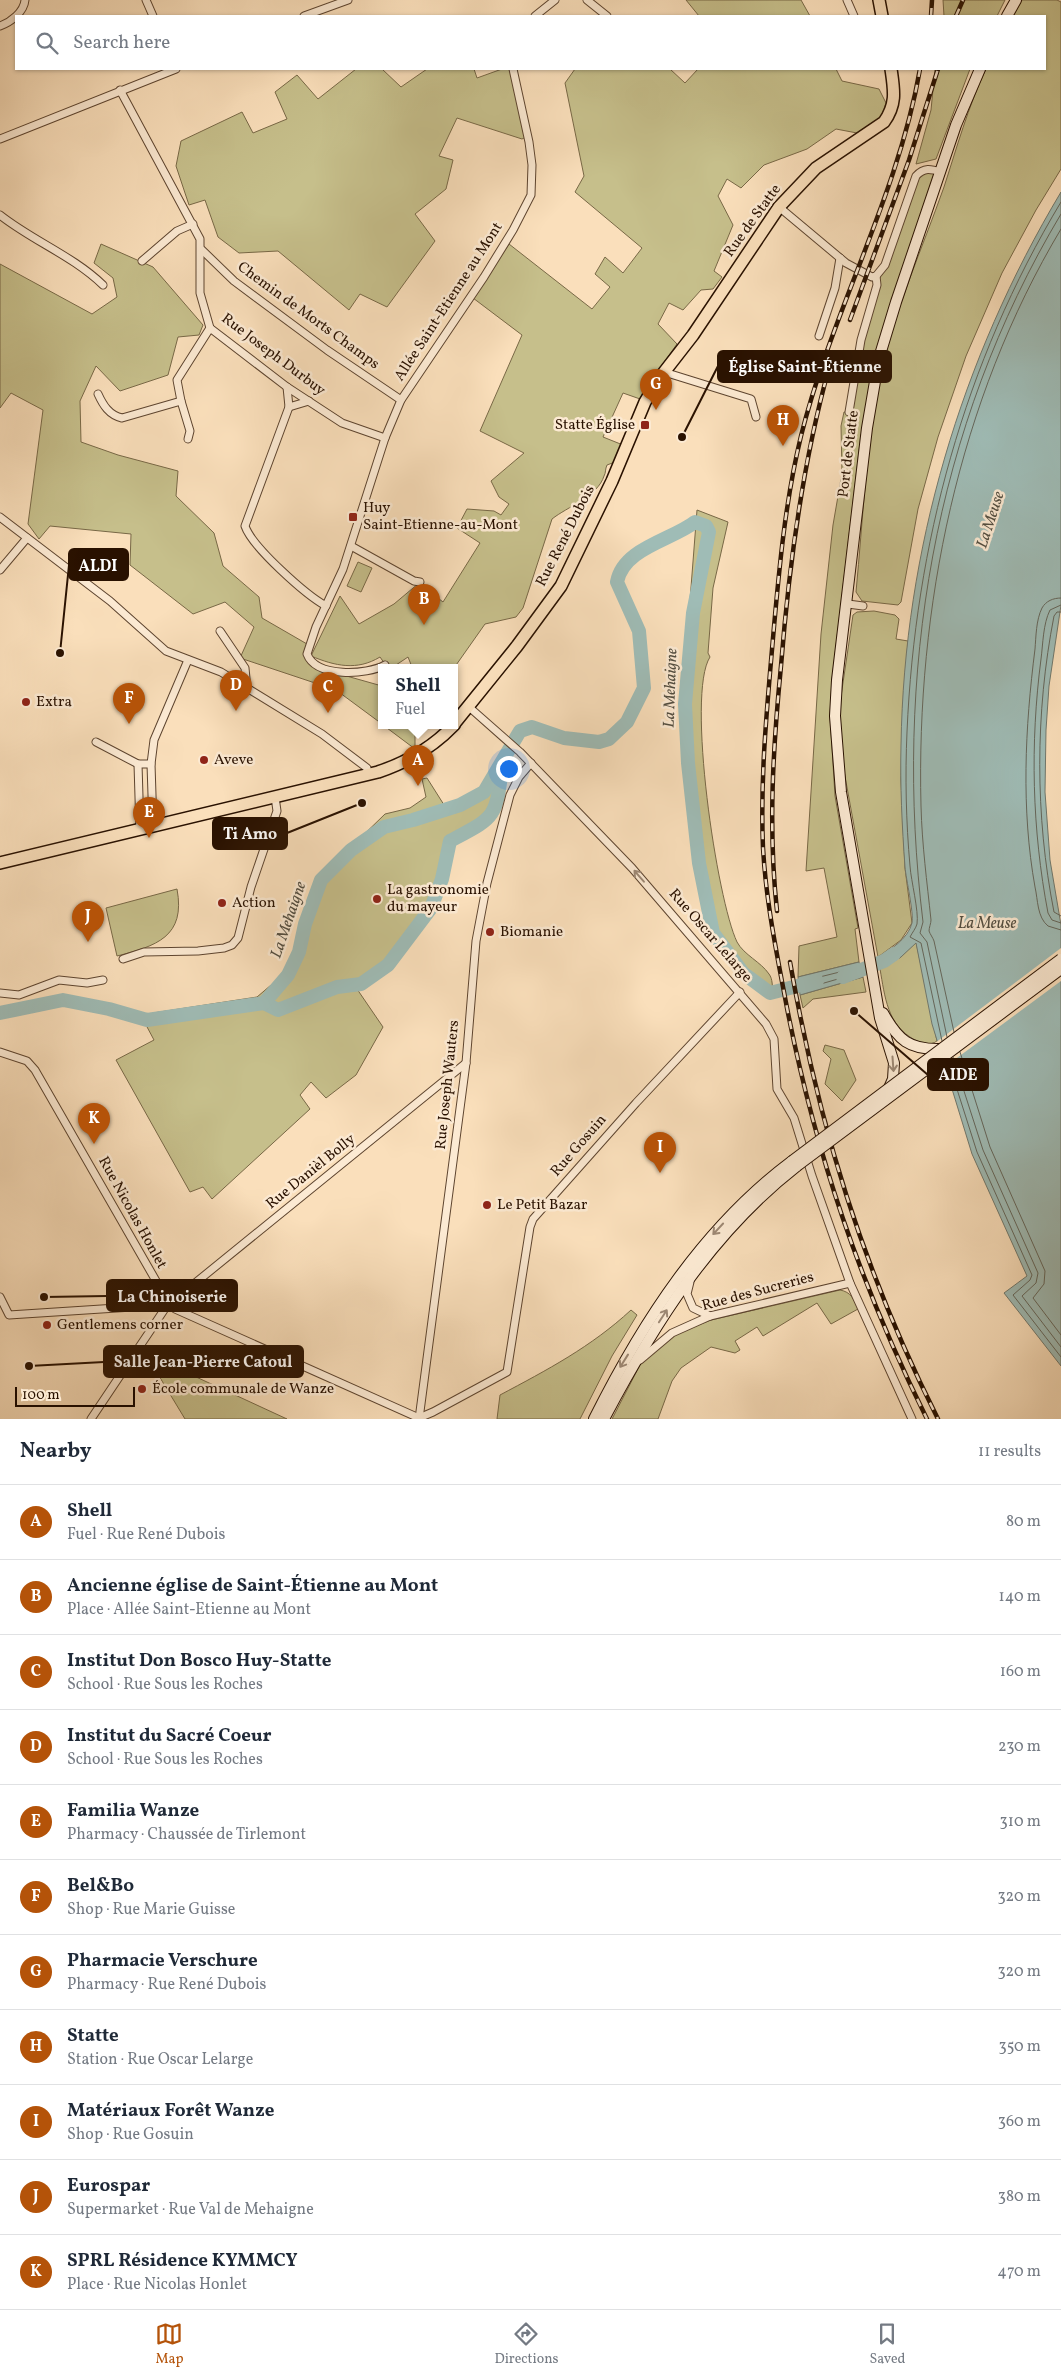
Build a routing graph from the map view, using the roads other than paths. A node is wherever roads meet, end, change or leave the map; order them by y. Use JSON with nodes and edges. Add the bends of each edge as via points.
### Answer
{"nodes":[{"id":1,"x":24,"y":0,"type":"edge"},
{"id":2,"x":146,"y":0,"type":"edge"},
{"id":3,"x":348,"y":0,"type":"edge"},
{"id":4,"x":555,"y":0,"type":"edge"},
{"id":5,"x":587,"y":0,"type":"edge"},
{"id":6,"x":847,"y":0,"type":"edge"},
{"id":7,"x":879,"y":0,"type":"edge"},
{"id":8,"x":1016,"y":0,"type":"edge"},
{"id":9,"x":16,"y":15,"type":"edge"},
{"id":10,"x":153,"y":15,"type":"edge"},
{"id":11,"x":307,"y":15,"type":"edge"},
{"id":12,"x":537,"y":15,"type":"edge"},
{"id":13,"x":606,"y":15,"type":"edge"},
{"id":14,"x":854,"y":15,"type":"edge"},
{"id":15,"x":882,"y":15,"type":"edge"},
{"id":16,"x":1008,"y":15,"type":"edge"},
{"id":17,"x":15,"y":16,"type":"edge"},
{"id":18,"x":0,"y":26,"type":"edge"},
{"id":19,"x":173,"y":70,"type":"edge"},
{"id":20,"x":513,"y":70,"type":"edge"},
{"id":21,"x":891,"y":70,"type":"edge"},
{"id":22,"x":980,"y":70,"type":"edge"},
{"id":23,"x":120,"y":90,"type":"junction"},
{"id":24,"x":0,"y":138,"type":"edge"},
{"id":25,"x":941,"y":172,"type":"junction"},
{"id":26,"x":779,"y":206,"type":"junction"},
{"id":27,"x":0,"y":215,"type":"edge"},
{"id":28,"x":193,"y":224,"type":"junction"},
{"id":29,"x":202,"y":250,"type":"junction"},
{"id":30,"x":840,"y":258,"type":"junction"},
{"id":31,"x":142,"y":261,"type":"dead end"},
{"id":32,"x":876,"y":276,"type":"junction"},
{"id":33,"x":103,"y":285,"type":"dead end"},
{"id":34,"x":210,"y":328,"type":"junction"},
{"id":35,"x":819,"y":336,"type":"dead end"},
{"id":36,"x":664,"y":372,"type":"junction"},
{"id":37,"x":287,"y":387,"type":"junction"},
{"id":38,"x":98,"y":394,"type":"dead end"},
{"id":39,"x":402,"y":400,"type":"junction"},
{"id":40,"x":182,"y":401,"type":"junction"},
{"id":41,"x":309,"y":401,"type":"junction"},
{"id":42,"x":289,"y":406,"type":"junction"},
{"id":43,"x":849,"y":412,"type":"dead end"},
{"id":44,"x":756,"y":416,"type":"dead end"},
{"id":45,"x":385,"y":438,"type":"junction"},
{"id":46,"x":188,"y":439,"type":"dead end"},
{"id":47,"x":0,"y":517,"type":"edge"},
{"id":48,"x":27,"y":538,"type":"junction"},
{"id":49,"x":352,"y":546,"type":"junction"},
{"id":50,"x":0,"y":570,"type":"edge"},
{"id":51,"x":420,"y":582,"type":"dead end"},
{"id":52,"x":848,"y":604,"type":"junction"},
{"id":53,"x":326,"y":606,"type":"junction"},
{"id":54,"x":863,"y":606,"type":"dead end"},
{"id":55,"x":220,"y":631,"type":"dead end"},
{"id":56,"x":188,"y":660,"type":"junction"},
{"id":57,"x":378,"y":668,"type":"edge"},
{"id":58,"x":247,"y":689,"type":"junction"},
{"id":59,"x":469,"y":707,"type":"junction"},
{"id":60,"x":458,"y":719,"type":"edge"},
{"id":61,"x":449,"y":729,"type":"edge"},
{"id":62,"x":96,"y":742,"type":"dead end"},
{"id":63,"x":531,"y":763,"type":"junction"},
{"id":64,"x":138,"y":764,"type":"junction"},
{"id":65,"x":151,"y":764,"type":"junction"},
{"id":66,"x":368,"y":775,"type":"junction"},
{"id":67,"x":275,"y":797,"type":"junction"},
{"id":68,"x":153,"y":826,"type":"junction"},
{"id":69,"x":140,"y":830,"type":"junction"},
{"id":70,"x":0,"y":864,"type":"edge"},
{"id":71,"x":123,"y":959,"type":"dead end"},
{"id":72,"x":1061,"y":959,"type":"edge"},
{"id":73,"x":1061,"y":968,"type":"edge"},
{"id":74,"x":103,"y":980,"type":"dead end"},
{"id":75,"x":0,"y":992,"type":"edge"},
{"id":76,"x":740,"y":992,"type":"junction"},
{"id":77,"x":879,"y":1006,"type":"junction"},
{"id":78,"x":915,"y":1047,"type":"junction"},
{"id":79,"x":940,"y":1049,"type":"junction"},
{"id":80,"x":0,"y":1052,"type":"edge"},
{"id":81,"x":466,"y":1063,"type":"junction"},
{"id":82,"x":918,"y":1066,"type":"junction"},
{"id":83,"x":916,"y":1078,"type":"junction"},
{"id":84,"x":889,"y":1088,"type":"junction"},
{"id":85,"x":795,"y":1164,"type":"junction"},
{"id":86,"x":691,"y":1276,"type":"junction"},
{"id":87,"x":850,"y":1283,"type":"junction"},
{"id":88,"x":0,"y":1297,"type":"edge"},
{"id":89,"x":167,"y":1304,"type":"junction"},
{"id":90,"x":175,"y":1309,"type":"junction"},
{"id":91,"x":710,"y":1316,"type":"junction"},
{"id":92,"x":629,"y":1371,"type":"junction"},
{"id":93,"x":419,"y":1418,"type":"edge"},
{"id":94,"x":91,"y":1419,"type":"edge"},
{"id":95,"x":594,"y":1419,"type":"edge"},
{"id":96,"x":604,"y":1419,"type":"edge"},
{"id":97,"x":912,"y":1419,"type":"edge"}],
"edges":[{"from":1,"to":9,"type":"street","via":[[24,6]]},
{"from":2,"to":10,"type":"street"},
{"from":3,"to":11,"type":"street"},
{"from":4,"to":12,"type":"street"},
{"from":5,"to":13,"type":"street"},
{"from":6,"to":14,"type":"street"},
{"from":7,"to":15,"type":"main road"},
{"from":8,"to":16,"type":"main road"},
{"from":17,"to":18,"type":"street"},
{"from":19,"to":23,"type":"street"},
{"from":20,"to":39,"type":"street","name":"Allée Saint-Etienne au Mont","via":[[529,142],[531,195],[488,270]]},
{"from":21,"to":26,"type":"main road","name":"Rue de Statte","via":[[895,95],[891,112],[884,122],[816,168]]},
{"from":22,"to":25,"type":"main road","name":"Port de Statte","via":[[956,125]]},
{"from":23,"to":24,"type":"street"},
{"from":23,"to":28,"type":"street","name":"Rue Joseph Durbuy"},
{"from":25,"to":32,"type":"street","via":[[921,170],[916,176],[885,265]]},
{"from":25,"to":52,"type":"main road","name":"Port de Statte","via":[[879,358],[867,428]]},
{"from":26,"to":30,"type":"street"},
{"from":26,"to":36,"type":"main road","name":"Rue de Statte","via":[[693,335]]},
{"from":27,"to":33,"type":"street"},
{"from":28,"to":29,"type":"street","name":"Rue Joseph Durbuy"},
{"from":28,"to":31,"type":"street","via":[[177,231]]},
{"from":29,"to":34,"type":"street","name":"Rue Joseph Durbuy","via":[[200,293]]},
{"from":29,"to":39,"type":"street","name":"Chemin de Morts Champs","via":[[234,281],[327,350]]},
{"from":30,"to":32,"type":"street","via":[[872,277]]},
{"from":30,"to":35,"type":"street","via":[[835,288]]},
{"from":32,"to":43,"type":"street","via":[[877,285],[861,340]]},
{"from":34,"to":37,"type":"street","name":"Rue Joseph Durbuy"},
{"from":34,"to":40,"type":"street","via":[[177,380]]},
{"from":36,"to":44,"type":"street","via":[[751,399]]},
{"from":36,"to":59,"type":"main road","name":"Rue René Dubois","via":[[645,402],[561,586]]},
{"from":37,"to":41,"type":"street","name":"Rue Joseph Durbuy"},
{"from":37,"to":42,"type":"street"},
{"from":38,"to":40,"type":"street","via":[[103,405],[122,418]]},
{"from":39,"to":45,"type":"street","name":"Allée Saint-Etienne au Mont"},
{"from":40,"to":46,"type":"street","via":[[190,431]]},
{"from":41,"to":42,"type":"street"},
{"from":41,"to":45,"type":"street","name":"Rue Joseph Durbuy","via":[[342,423]]},
{"from":42,"to":53,"type":"street","via":[[245,526],[254,543],[313,599]]},
{"from":45,"to":49,"type":"street","name":"Allée Saint-Etienne au Mont"},
{"from":47,"to":48,"type":"street"},
{"from":48,"to":50,"type":"street"},
{"from":48,"to":56,"type":"street","via":[[110,601],[166,651]]},
{"from":49,"to":51,"type":"street"},
{"from":49,"to":53,"type":"street","name":"Allée Saint-Etienne au Mont"},
{"from":52,"to":54,"type":"street"},
{"from":52,"to":77,"type":"main road","name":"Port de Statte","via":[[835,716],[841,792]]},
{"from":53,"to":57,"type":"street","name":"Allée Saint-Etienne au Mont","via":[[307,652],[311,661],[340,672],[358,674]]},
{"from":55,"to":58,"type":"street","via":[[245,668]]},
{"from":56,"to":58,"type":"street","via":[[221,672]]},
{"from":56,"to":65,"type":"street","via":[[160,722]]},
{"from":58,"to":66,"type":"street","via":[[322,734],[367,768]]},
{"from":59,"to":60,"type":"main road","name":"Rue René Dubois"},
{"from":59,"to":63,"type":"street","name":"Rue Oscar Lelarge"},
{"from":61,"to":66,"type":"main road","name":"Rue René Dubois","via":[[416,756]]},
{"from":62,"to":64,"type":"street"},
{"from":76,"to":63,"type":"street","name":"Rue Oscar Lelarge","one_way":true,"via":[[632,868]]},
{"from":63,"to":81,"type":"street","name":"Rue Joseph Wauters","via":[[510,795],[487,883],[476,941]]},
{"from":64,"to":65,"type":"street"},
{"from":64,"to":69,"type":"street"},
{"from":65,"to":68,"type":"street"},
{"from":66,"to":67,"type":"main road","name":"Rue René Dubois"},
{"from":67,"to":68,"type":"main road","name":"Rue René Dubois"},
{"from":67,"to":71,"type":"street","via":[[277,811],[251,887],[238,938],[232,945],[198,951],[144,952]]},
{"from":68,"to":69,"type":"main road","name":"Rue René Dubois"},
{"from":69,"to":70,"type":"main road","name":"Rue René Dubois"},
{"from":72,"to":79,"type":"main road","bridge":true},
{"from":73,"to":83,"type":"main road","bridge":true},
{"from":74,"to":75,"type":"street","via":[[87,983],[59,980],[19,995]]},
{"from":76,"to":87,"type":"street","name":"Rue Oscar Lelarge","via":[[774,1039],[777,1089],[794,1118]]},
{"from":76,"to":93,"type":"street","name":"Rue Gosuin","via":[[533,1219],[508,1372]]},
{"from":77,"to":78,"type":"main road","via":[[894,1032]]},
{"from":77,"to":84,"type":"main road","name":"Port de Statte","one_way":true,"via":[[894,1063]]},
{"from":78,"to":79,"type":"main road"},
{"from":78,"to":82,"type":"main road"},
{"from":79,"to":82,"type":"main road","bridge":true},
{"from":80,"to":89,"type":"street","name":"Rue Nicolas Honlet","via":[[28,1061],[35,1070]]},
{"from":81,"to":89,"type":"street","name":"Rue Danièl Bolly"},
{"from":81,"to":93,"type":"street","name":"Rue Joseph Wauters"},
{"from":82,"to":83,"type":"main road","bridge":true},
{"from":82,"to":84,"type":"main road","bridge":true},
{"from":83,"to":85,"type":"main road","bridge":true},
{"from":84,"to":85,"type":"main road","bridge":true},
{"from":85,"to":86,"type":"main road","via":[[719,1240]]},
{"from":85,"to":95,"type":"main road","one_way":true,"via":[[750,1196],[706,1242],[641,1333]]},
{"from":86,"to":91,"type":"street","via":[[688,1300],[693,1308]]},
{"from":92,"to":86,"type":"main road","one_way":true},
{"from":87,"to":91,"type":"street","name":"Rue des Sucreries"},
{"from":87,"to":97,"type":"street"},
{"from":88,"to":89,"type":"street","via":[[10,1316]]},
{"from":89,"to":90,"type":"street","name":"Rue Nicolas Honlet"},
{"from":89,"to":90,"type":"street","via":[[171,1312]]},
{"from":89,"to":94,"type":"street","name":"Rue Danièl Bolly"},
{"from":90,"to":93,"type":"street"},
{"from":91,"to":92,"type":"street","name":"Rue des Sucreries","via":[[672,1333]]},
{"from":92,"to":96,"type":"main road"}]}
